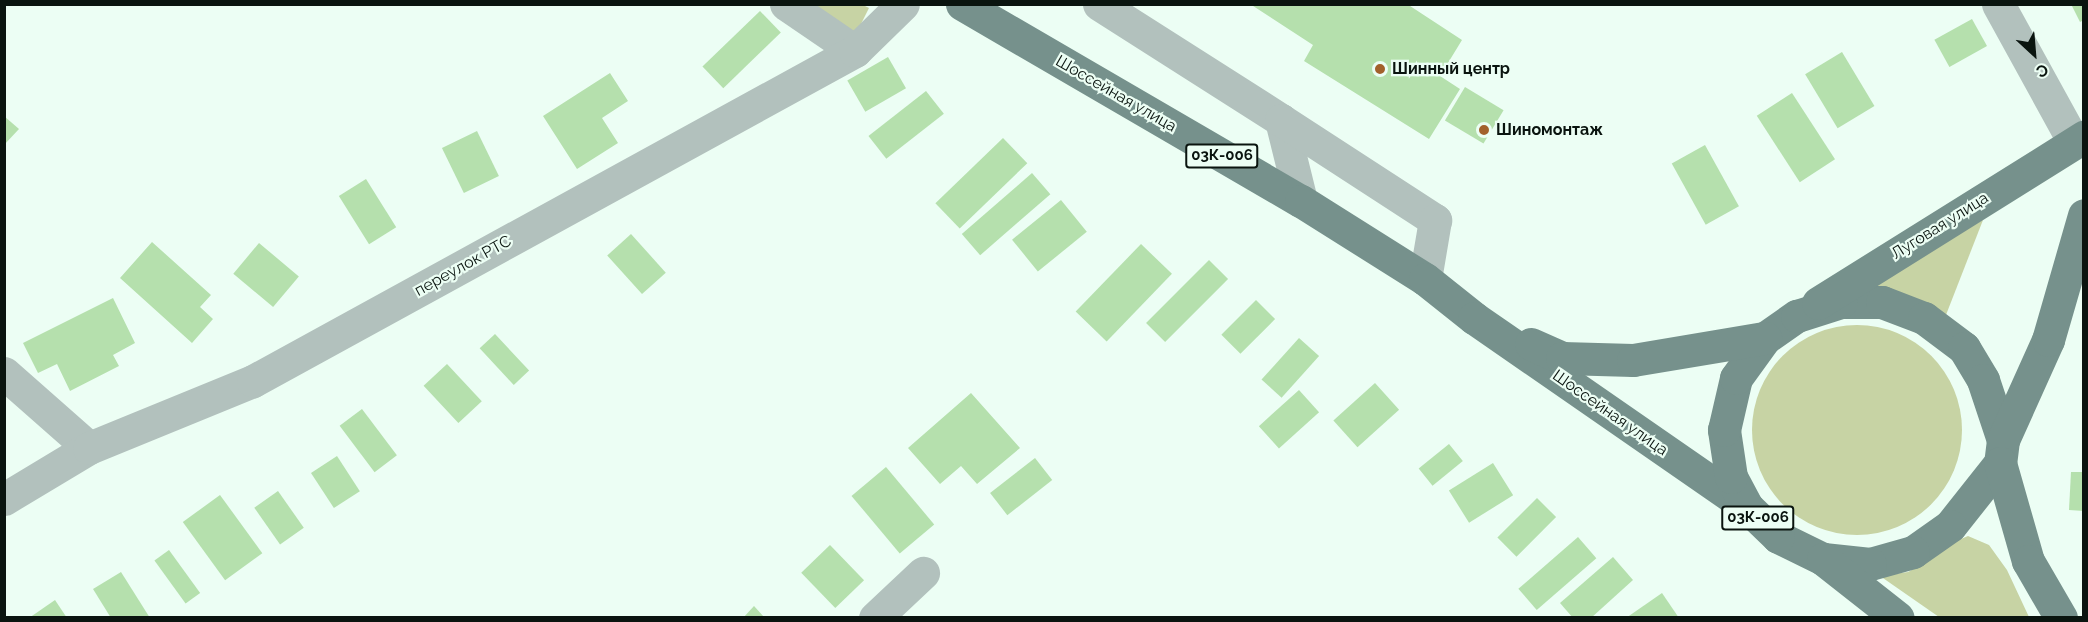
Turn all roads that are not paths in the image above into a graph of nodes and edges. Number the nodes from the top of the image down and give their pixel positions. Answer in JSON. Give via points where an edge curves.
{"nodes":[{"id":1,"x":786,"y":4,"type":"edge"},
{"id":2,"x":903,"y":4,"type":"edge"},
{"id":3,"x":962,"y":4,"type":"edge"},
{"id":4,"x":1099,"y":4,"type":"edge"},
{"id":5,"x":1998,"y":4,"type":"edge"},
{"id":6,"x":855,"y":51,"type":"junction"},
{"id":7,"x":1281,"y":120,"type":"junction"},
{"id":8,"x":2079,"y":140,"type":"edge"},
{"id":9,"x":1301,"y":201,"type":"junction"},
{"id":10,"x":2084,"y":215,"type":"edge"},
{"id":11,"x":1425,"y":279,"type":"junction"},
{"id":12,"x":1797,"y":316,"type":"junction"},
{"id":13,"x":1474,"y":318,"type":"junction"},
{"id":14,"x":1765,"y":338,"type":"junction"},
{"id":15,"x":4,"y":373,"type":"edge"},
{"id":16,"x":89,"y":448,"type":"junction"},
{"id":17,"x":2002,"y":452,"type":"junction"},
{"id":18,"x":4,"y":499,"type":"edge"},
{"id":19,"x":1746,"y":507,"type":"junction"},
{"id":20,"x":1823,"y":559,"type":"junction"},
{"id":21,"x":923,"y":573,"type":"dead end"},
{"id":22,"x":875,"y":618,"type":"edge"},
{"id":23,"x":1898,"y":618,"type":"edge"},
{"id":24,"x":2061,"y":618,"type":"edge"}],
"edges":[{"from":1,"to":6,"type":"street"},
{"from":2,"to":6,"type":"street","name":"переулок РТС"},
{"from":3,"to":9,"type":"main road","name":"Шоссейная улица","number":"03К-006"},
{"from":4,"to":7,"type":"street"},
{"from":5,"to":8,"type":"street"},
{"from":6,"to":16,"type":"street","name":"переулок РТС","via":[[253,381]]},
{"from":7,"to":9,"type":"street"},
{"from":7,"to":11,"type":"street","via":[[1435,220]]},
{"from":8,"to":12,"type":"main road","name":"Луговая улица"},
{"from":9,"to":11,"type":"main road","name":"Шоссейная улица","number":"03К-006"},
{"from":10,"to":17,"type":"main road","via":[[2048,340]]},
{"from":11,"to":13,"type":"main road","name":"Шоссейная улица","number":"03К-006"},
{"from":12,"to":14,"type":"main road","name":"Шоссейная улица","number":"03К-006"},
{"from":12,"to":17,"type":"main road","name":"Шоссейная улица","number":"03К-006","via":[[1841,302],[1872,302],[1924,318],[1964,348],[1983,380]]},
{"from":13,"to":14,"type":"main road","name":"Шоссейная улица","number":"03К-006","via":[[1562,358],[1633,360]]},
{"from":13,"to":19,"type":"main road","name":"Шоссейная улица","number":"03К-006"},
{"from":14,"to":19,"type":"main road","name":"Шоссейная улица","number":"03К-006","via":[[1736,378],[1724,430],[1731,477]]},
{"from":15,"to":16,"type":"street"},
{"from":16,"to":18,"type":"street","name":"переулок РТС"},
{"from":17,"to":20,"type":"main road","name":"Шоссейная улица","number":"03К-006","via":[[1950,526],[1912,552],[1870,564]]},
{"from":17,"to":24,"type":"main road","name":"Шоссейная улица","number":"03К-006","via":[[2028,561]]},
{"from":19,"to":20,"type":"main road","name":"Шоссейная улица","number":"03К-006","via":[[1778,537]]},
{"from":20,"to":23,"type":"main road","name":"Шоссейная улица","number":"03К-006"},
{"from":21,"to":22,"type":"street"}]}
